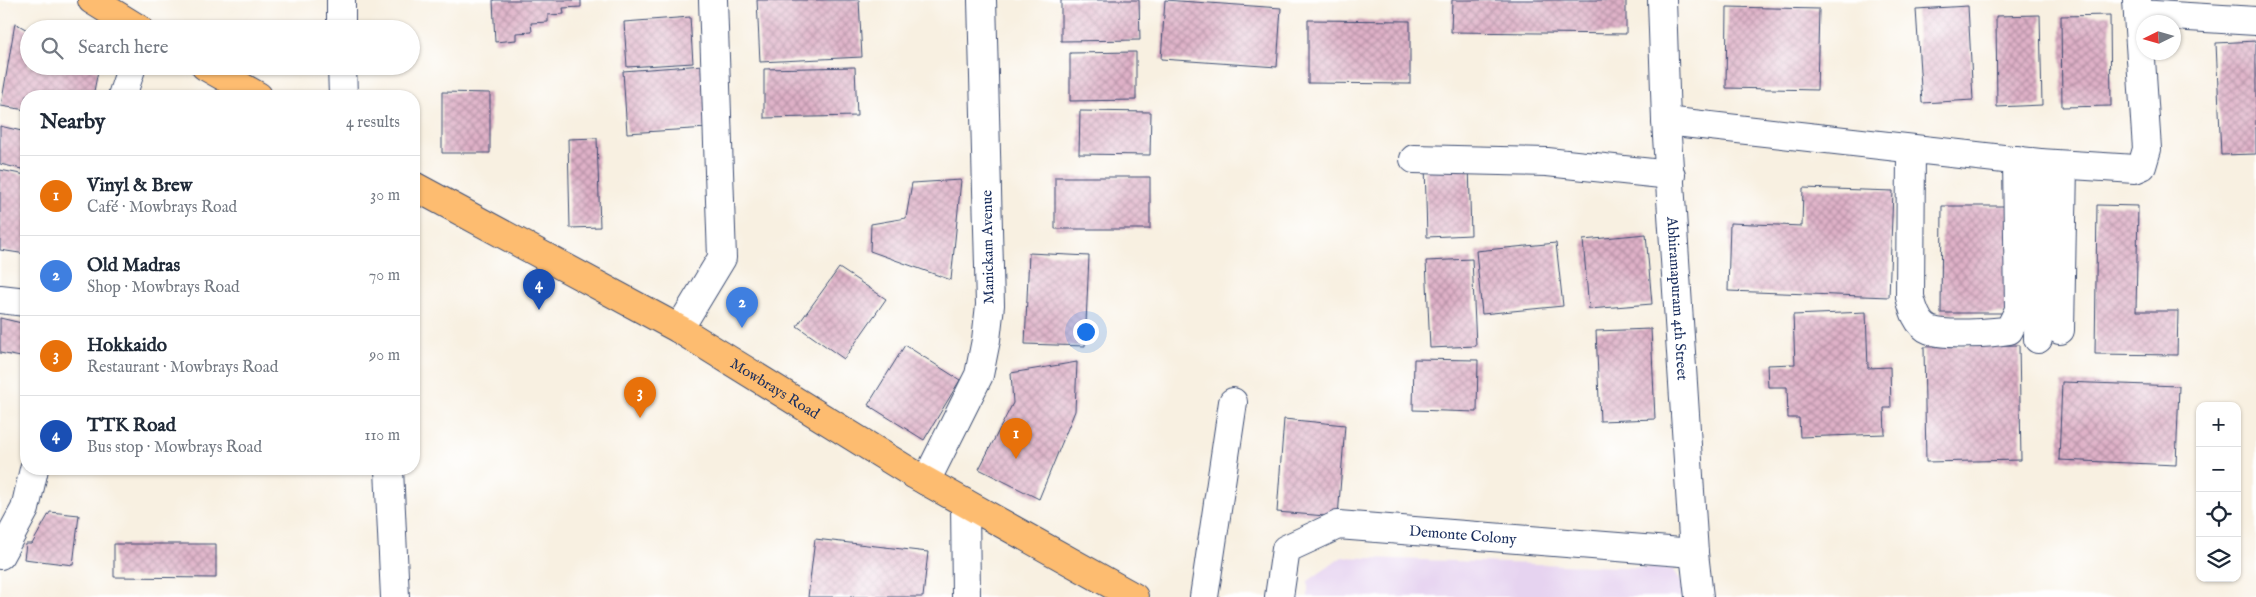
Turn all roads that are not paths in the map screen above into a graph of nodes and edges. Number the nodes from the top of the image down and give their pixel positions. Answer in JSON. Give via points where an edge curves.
{"nodes":[{"id":1,"x":92,"y":0,"type":"edge"},
{"id":2,"x":340,"y":0,"type":"edge"},
{"id":3,"x":713,"y":0,"type":"edge"},
{"id":4,"x":982,"y":0,"type":"edge"},
{"id":5,"x":1662,"y":0,"type":"edge"},
{"id":6,"x":2137,"y":7,"type":"edge"},
{"id":7,"x":124,"y":20,"type":"edge"},
{"id":8,"x":341,"y":20,"type":"edge"},
{"id":9,"x":2256,"y":21,"type":"edge"},
{"id":10,"x":129,"y":75,"type":"edge"},
{"id":11,"x":221,"y":75,"type":"edge"},
{"id":12,"x":342,"y":75,"type":"edge"},
{"id":13,"x":124,"y":90,"type":"edge"},
{"id":14,"x":247,"y":90,"type":"edge"},
{"id":15,"x":343,"y":90,"type":"edge"},
{"id":16,"x":1666,"y":122,"type":"junction"},
{"id":17,"x":1911,"y":150,"type":"junction"},
{"id":18,"x":1414,"y":159,"type":"dead end"},
{"id":19,"x":2040,"y":163,"type":"junction"},
{"id":20,"x":1671,"y":175,"type":"junction"},
{"id":21,"x":420,"y":189,"type":"edge"},
{"id":22,"x":0,"y":299,"type":"edge"},
{"id":23,"x":20,"y":301,"type":"edge"},
{"id":24,"x":679,"y":329,"type":"junction"},
{"id":25,"x":2049,"y":334,"type":"dead end"},
{"id":26,"x":1233,"y":402,"type":"dead end"},
{"id":27,"x":33,"y":475,"type":"edge"},
{"id":28,"x":389,"y":475,"type":"edge"},
{"id":29,"x":926,"y":481,"type":"junction"},
{"id":30,"x":965,"y":503,"type":"junction"},
{"id":31,"x":1694,"y":553,"type":"junction"},
{"id":32,"x":0,"y":555,"type":"edge"},
{"id":33,"x":395,"y":597,"type":"edge"},
{"id":34,"x":966,"y":597,"type":"edge"},
{"id":35,"x":1134,"y":597,"type":"edge"},
{"id":36,"x":1204,"y":597,"type":"edge"},
{"id":37,"x":1278,"y":597,"type":"edge"},
{"id":38,"x":1699,"y":597,"type":"edge"}],
"edges":[{"from":1,"to":7,"type":"main road"},
{"from":2,"to":8,"type":"street"},
{"from":3,"to":24,"type":"street","via":[[722,258]]},
{"from":4,"to":29,"type":"street","name":"Manickam Avenue","via":[[990,305],[986,340],[979,375]]},
{"from":5,"to":16,"type":"street","name":"Abhiramapuram 4th Street"},
{"from":6,"to":9,"type":"street"},
{"from":6,"to":19,"type":"street","via":[[2147,149],[2142,166],[2127,169]]},
{"from":10,"to":13,"type":"street"},
{"from":11,"to":14,"type":"main road"},
{"from":12,"to":15,"type":"street"},
{"from":16,"to":17,"type":"street"},
{"from":16,"to":20,"type":"street","name":"Abhiramapuram 4th Street"},
{"from":17,"to":19,"type":"street"},
{"from":17,"to":19,"type":"street","via":[[1910,297],[1913,312],[1930,330],[1987,334],[2009,330],[2013,324],[2019,310]]},
{"from":18,"to":20,"type":"street","via":[[1547,162]]},
{"from":19,"to":25,"type":"street"},
{"from":20,"to":31,"type":"street","name":"Abhiramapuram 4th Street"},
{"from":21,"to":24,"type":"main road","name":"Mowbrays Road"},
{"from":22,"to":23,"type":"street"},
{"from":24,"to":29,"type":"main road","name":"Mowbrays Road"},
{"from":26,"to":36,"type":"street"},
{"from":27,"to":32,"type":"street","via":[[25,509]]},
{"from":28,"to":33,"type":"street"},
{"from":29,"to":30,"type":"main road","name":"Mowbrays Road"},
{"from":30,"to":34,"type":"street"},
{"from":30,"to":35,"type":"main road","name":"Mowbrays Road"},
{"from":31,"to":37,"type":"street","name":"Demonte Colony","via":[[1338,525],[1286,549]]},
{"from":31,"to":38,"type":"street","name":"Abhiramapuram 4th Street"}]}
